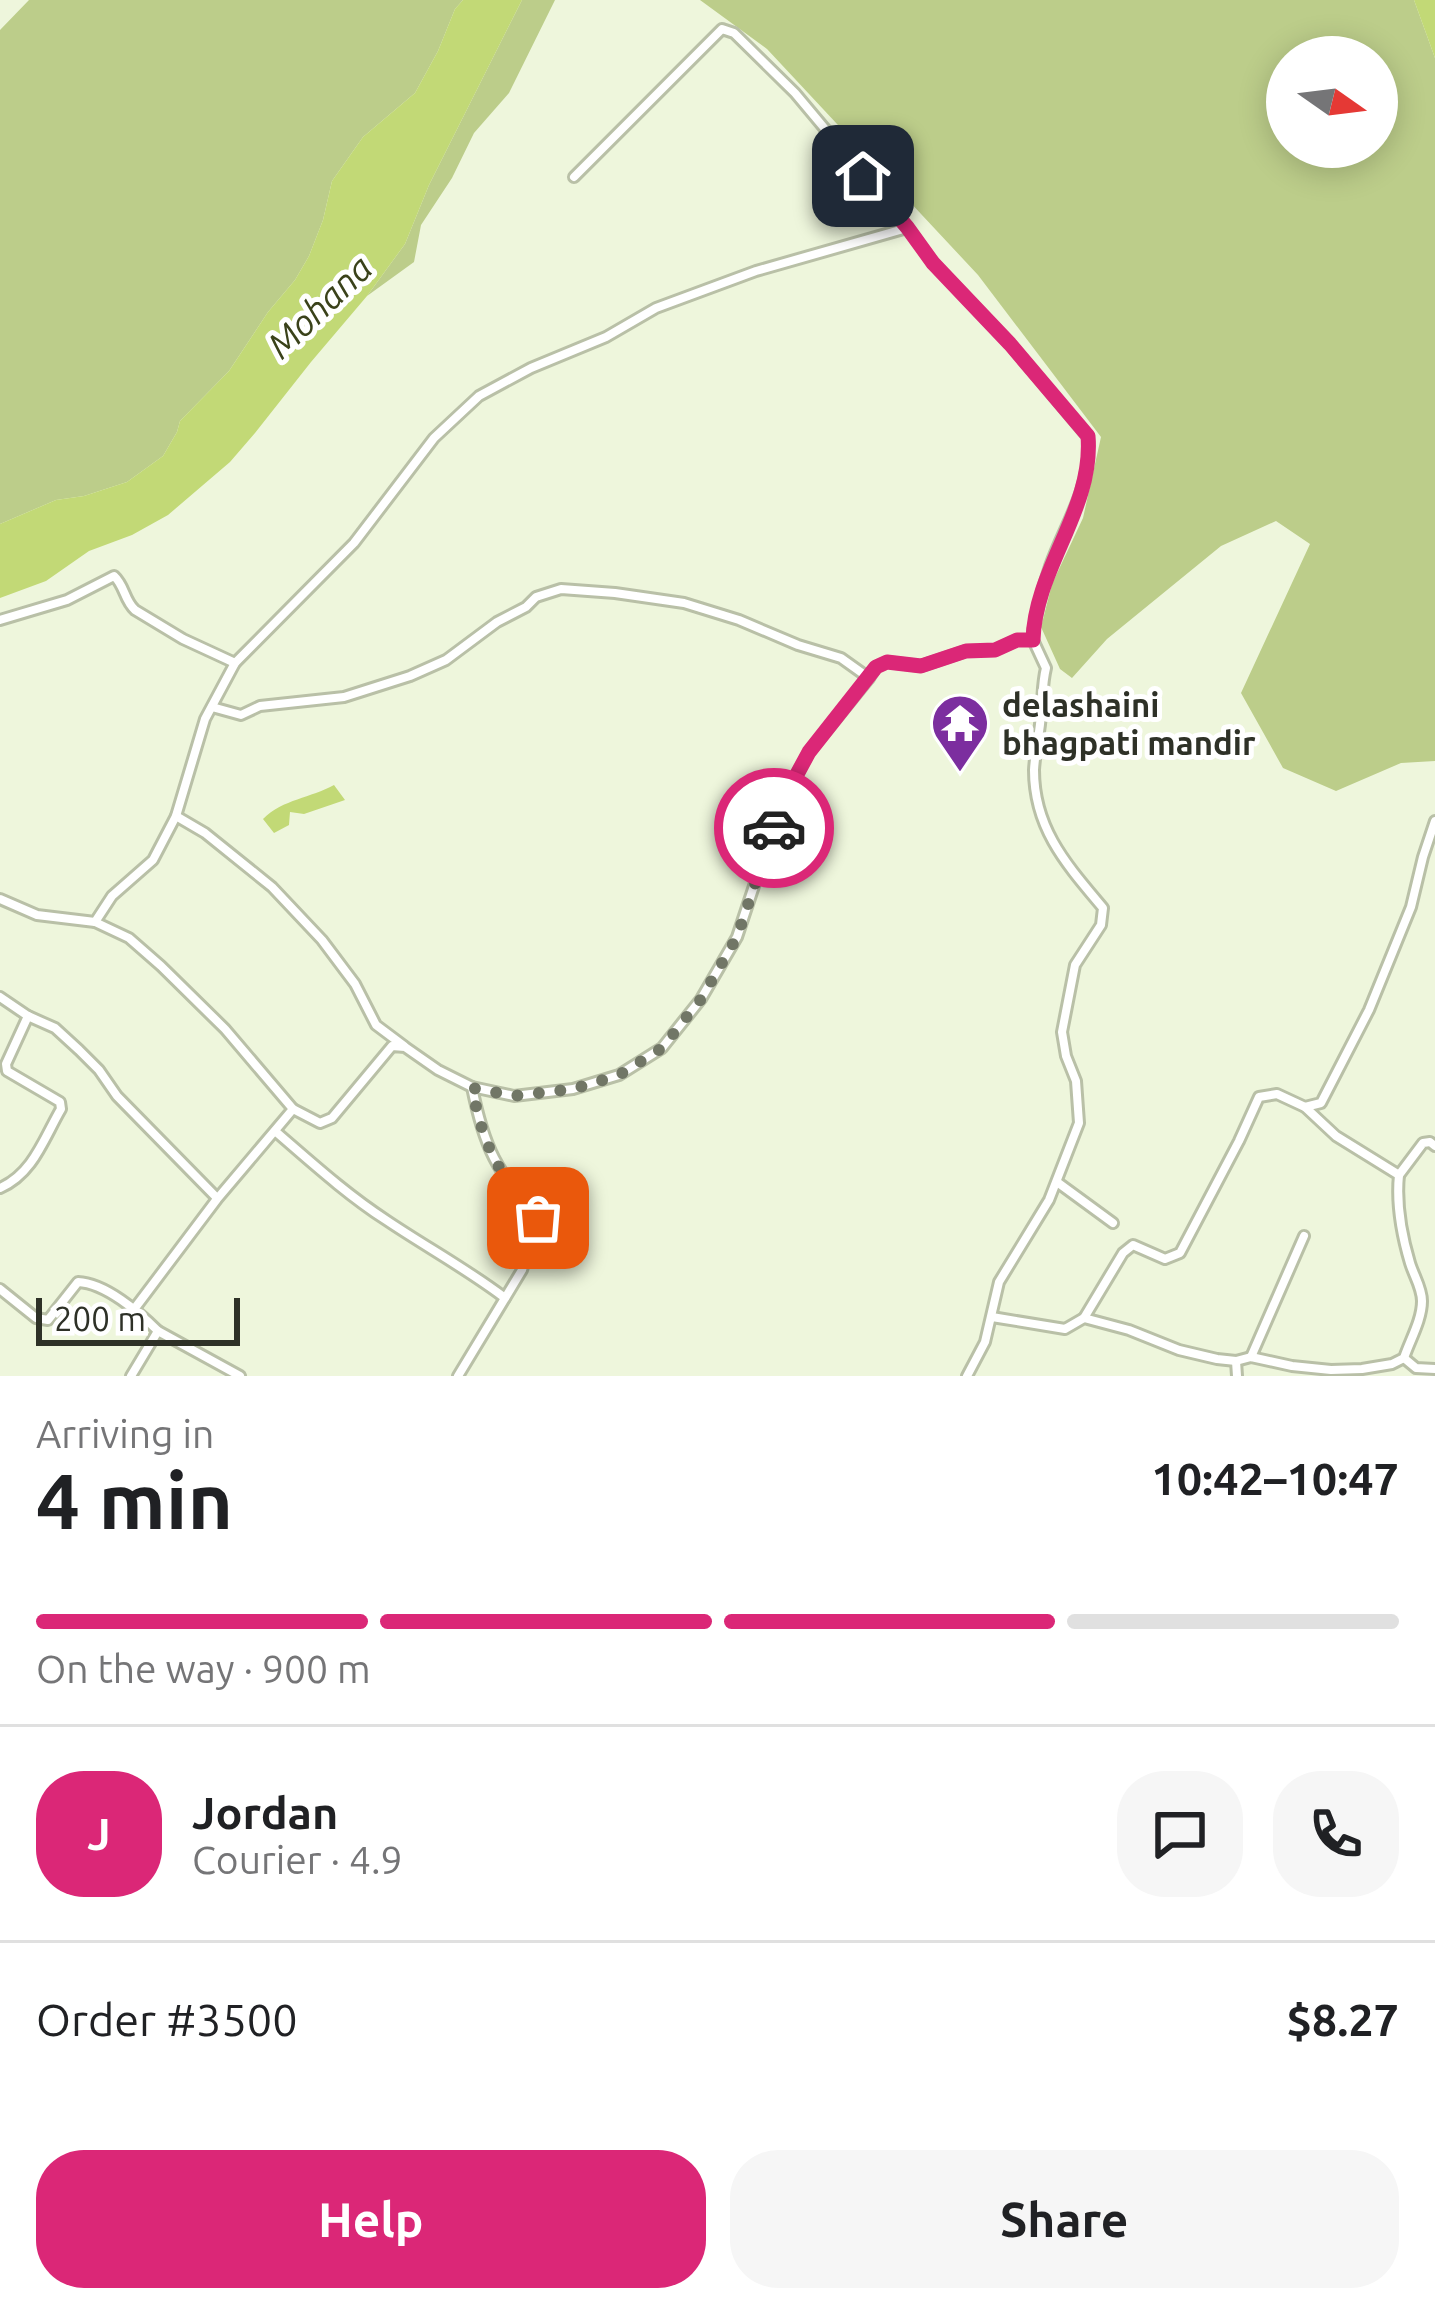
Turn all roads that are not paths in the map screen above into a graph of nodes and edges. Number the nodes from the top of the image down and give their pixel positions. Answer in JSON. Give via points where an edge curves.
{"nodes":[{"id":1,"x":574,"y":177,"type":"dead end"},
{"id":2,"x":907,"y":227,"type":"junction"},
{"id":3,"x":0,"y":620,"type":"edge"},
{"id":4,"x":1033,"y":640,"type":"junction"},
{"id":5,"x":235,"y":663,"type":"junction"},
{"id":6,"x":869,"y":678,"type":"junction"},
{"id":7,"x":212,"y":707,"type":"junction"},
{"id":8,"x":176,"y":816,"type":"junction"},
{"id":9,"x":1435,"y":821,"type":"edge"},
{"id":10,"x":0,"y":899,"type":"edge"},
{"id":11,"x":95,"y":922,"type":"junction"},
{"id":12,"x":0,"y":997,"type":"edge"},
{"id":13,"x":28,"y":1016,"type":"junction"},
{"id":14,"x":405,"y":1047,"type":"junction"},
{"id":15,"x":472,"y":1088,"type":"junction"},
{"id":16,"x":1304,"y":1107,"type":"junction"},
{"id":17,"x":293,"y":1109,"type":"junction"},
{"id":18,"x":275,"y":1131,"type":"junction"},
{"id":19,"x":1435,"y":1146,"type":"edge"},
{"id":20,"x":1399,"y":1175,"type":"junction"},
{"id":21,"x":1057,"y":1182,"type":"junction"},
{"id":22,"x":0,"y":1187,"type":"edge"},
{"id":23,"x":217,"y":1199,"type":"junction"},
{"id":24,"x":1113,"y":1223,"type":"dead end"},
{"id":25,"x":1304,"y":1236,"type":"dead end"},
{"id":26,"x":0,"y":1289,"type":"edge"},
{"id":27,"x":505,"y":1298,"type":"junction"},
{"id":28,"x":135,"y":1308,"type":"junction"},
{"id":29,"x":992,"y":1318,"type":"junction"},
{"id":30,"x":1084,"y":1318,"type":"junction"},
{"id":31,"x":158,"y":1331,"type":"junction"},
{"id":32,"x":1251,"y":1357,"type":"junction"},
{"id":33,"x":1404,"y":1358,"type":"junction"},
{"id":34,"x":1236,"y":1360,"type":"junction"},
{"id":35,"x":1435,"y":1369,"type":"edge"},
{"id":36,"x":1305,"y":1372,"type":"edge"},
{"id":37,"x":131,"y":1376,"type":"edge"},
{"id":38,"x":240,"y":1376,"type":"edge"},
{"id":39,"x":458,"y":1376,"type":"edge"},
{"id":40,"x":967,"y":1376,"type":"edge"},
{"id":41,"x":1237,"y":1376,"type":"edge"}],
"edges":[{"from":1,"to":2,"type":"street","via":[[722,29],[795,93]]},
{"from":2,"to":4,"type":"street","via":[[1088,436],[1085,482],[1051,562]]},
{"from":2,"to":5,"type":"street","via":[[656,308],[479,396],[434,438],[353,543]]},
{"from":3,"to":5,"type":"street","via":[[114,577],[135,610]]},
{"from":4,"to":6,"type":"street","via":[[921,666],[887,662]]},
{"from":4,"to":21,"type":"street","via":[[1046,668],[1034,772],[1042,822],[1103,908],[1076,965],[1062,1032],[1079,1123]]},
{"from":5,"to":7,"type":"street"},
{"from":6,"to":7,"type":"street","via":[[841,658],[683,603],[561,589],[410,676],[344,698],[241,715]]},
{"from":6,"to":15,"type":"street","via":[[809,752],[782,802],[737,937],[662,1048],[619,1075],[573,1089],[514,1096]]},
{"from":7,"to":8,"type":"street"},
{"from":8,"to":11,"type":"street","via":[[153,860]]},
{"from":8,"to":14,"type":"street","via":[[272,887],[322,940],[376,1025]]},
{"from":9,"to":16,"type":"street","via":[[1412,907],[1369,1010],[1321,1103]]},
{"from":10,"to":11,"type":"street","via":[[37,915]]},
{"from":11,"to":17,"type":"street","via":[[161,966]]},
{"from":12,"to":13,"type":"street"},
{"from":13,"to":22,"type":"street","via":[[8,1070],[61,1109],[30,1165]]},
{"from":13,"to":23,"type":"street","via":[[79,1050]]},
{"from":14,"to":15,"type":"street"},
{"from":14,"to":17,"type":"street","via":[[392,1046],[332,1118],[320,1123]]},
{"from":15,"to":27,"type":"street","via":[[492,1159],[538,1218]]},
{"from":16,"to":20,"type":"street"},
{"from":16,"to":30,"type":"street","via":[[1277,1094],[1259,1097],[1180,1253],[1165,1259],[1133,1245]]},
{"from":17,"to":18,"type":"street"},
{"from":18,"to":23,"type":"street"},
{"from":18,"to":27,"type":"street","via":[[383,1219]]},
{"from":19,"to":20,"type":"street","via":[[1423,1143]]},
{"from":20,"to":33,"type":"street","via":[[1403,1229],[1422,1294]]},
{"from":21,"to":24,"type":"street"},
{"from":21,"to":29,"type":"street","via":[[999,1282]]},
{"from":23,"to":28,"type":"street"},
{"from":25,"to":32,"type":"street"},
{"from":26,"to":28,"type":"street","via":[[36,1318],[48,1319],[78,1282]]},
{"from":27,"to":39,"type":"street"},
{"from":28,"to":31,"type":"street"},
{"from":29,"to":30,"type":"street","via":[[1065,1329]]},
{"from":29,"to":40,"type":"street"},
{"from":30,"to":34,"type":"street"},
{"from":31,"to":37,"type":"street"},
{"from":31,"to":38,"type":"street"},
{"from":32,"to":34,"type":"street"},
{"from":32,"to":36,"type":"street"},
{"from":33,"to":35,"type":"street"},
{"from":33,"to":36,"type":"street","via":[[1362,1370]]},
{"from":34,"to":41,"type":"street"}]}
